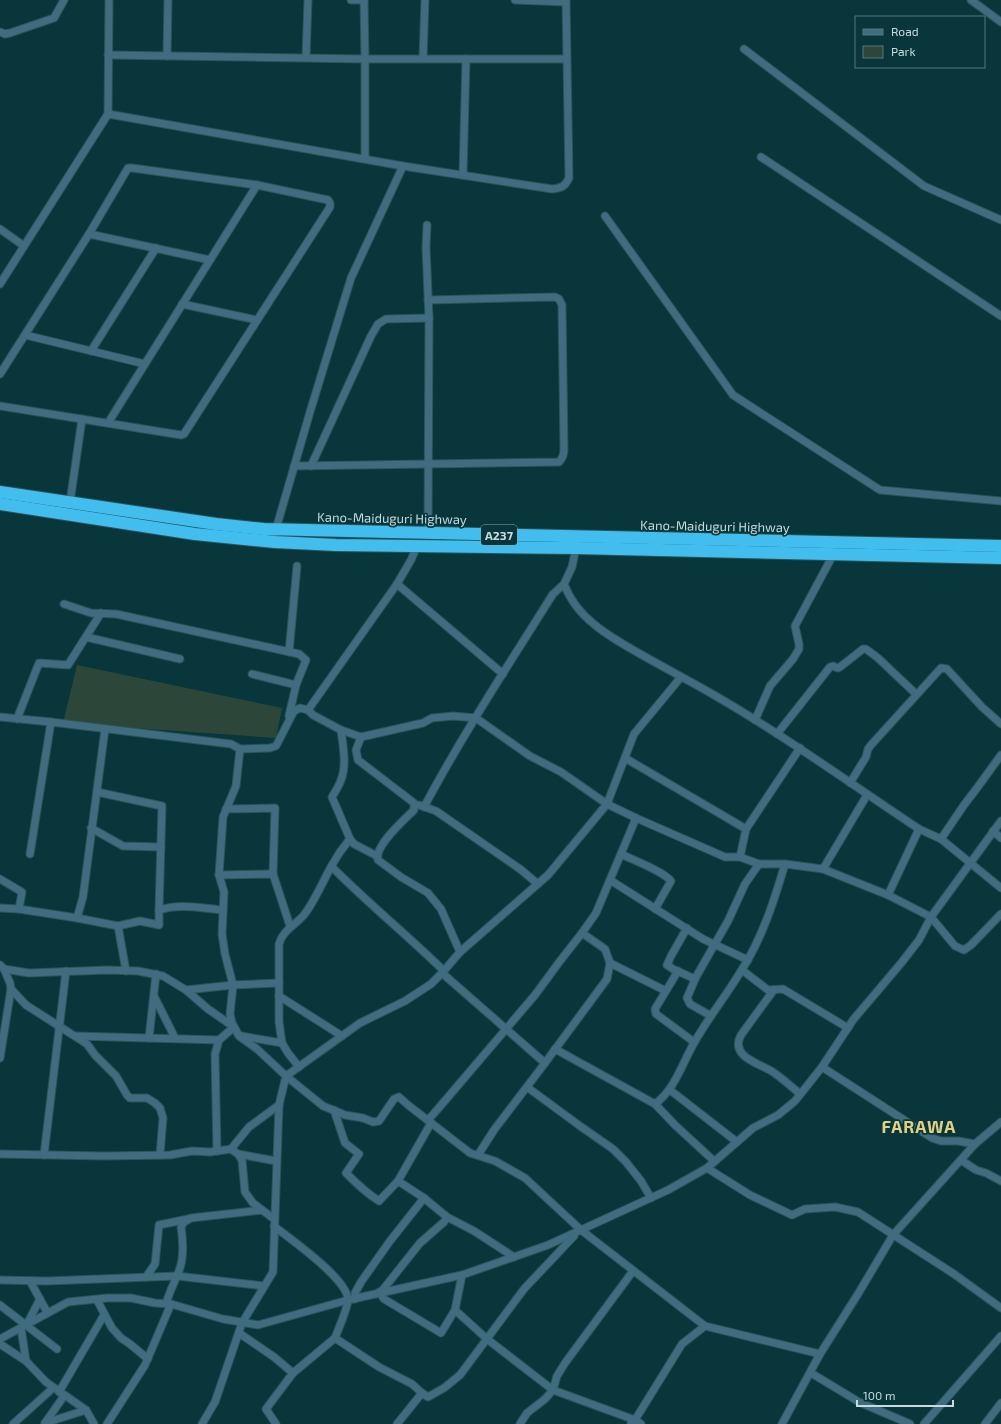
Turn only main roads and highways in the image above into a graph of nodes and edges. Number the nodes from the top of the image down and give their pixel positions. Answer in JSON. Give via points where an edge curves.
{"nodes":[{"id":1,"x":0,"y":492,"type":"edge"},
{"id":2,"x":0,"y":504,"type":"edge"},
{"id":3,"x":1001,"y":546,"type":"edge"},
{"id":4,"x":1001,"y":558,"type":"edge"}],
"edges":[{"from":1,"to":3,"type":"highway","name":"Kano-Maiduguri Highway","number":"A237","via":[[216,524],[276,529]]},
{"from":2,"to":4,"type":"highway","name":"Kano-Maiduguri Highway","number":"A237","via":[[195,534],[275,542]]}]}
